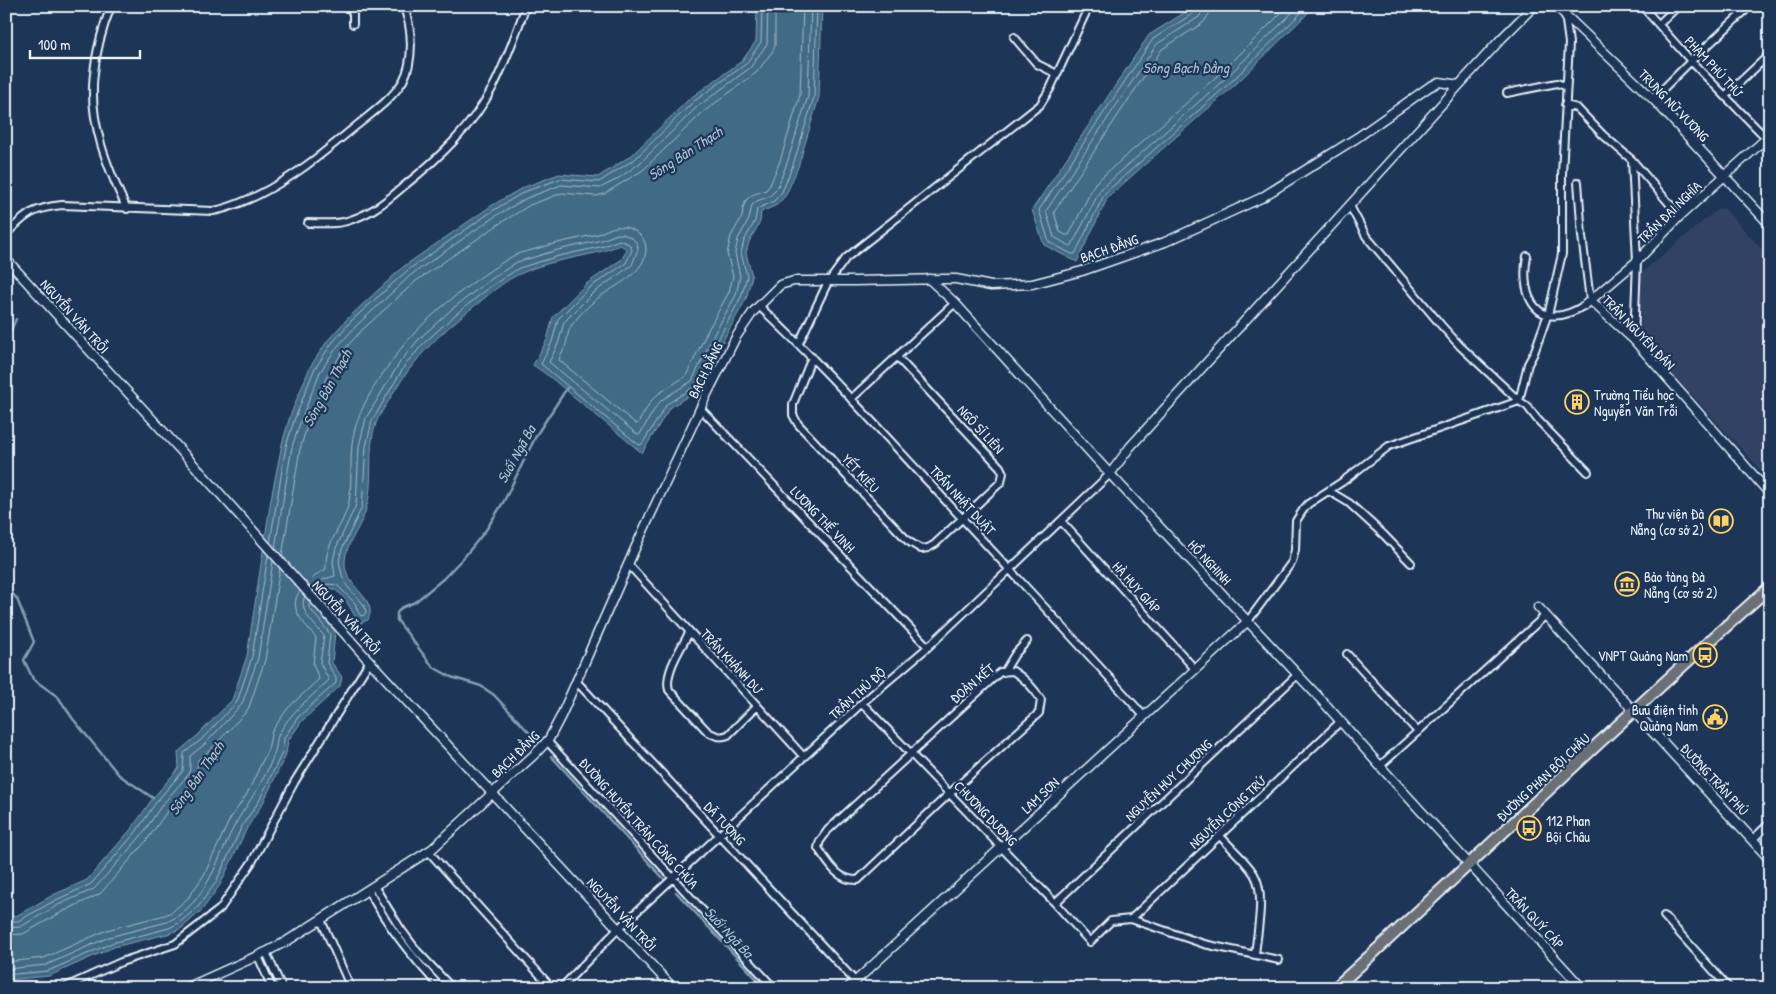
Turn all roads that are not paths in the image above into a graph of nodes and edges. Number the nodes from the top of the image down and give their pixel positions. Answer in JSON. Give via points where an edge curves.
{"nodes":[{"id":1,"x":111,"y":6,"type":"edge"},
{"id":2,"x":350,"y":6,"type":"edge"},
{"id":3,"x":404,"y":6,"type":"edge"},
{"id":4,"x":526,"y":6,"type":"edge"},
{"id":5,"x":1089,"y":6,"type":"edge"},
{"id":6,"x":1534,"y":6,"type":"edge"},
{"id":7,"x":1556,"y":6,"type":"edge"},
{"id":8,"x":1642,"y":6,"type":"edge"},
{"id":9,"x":1678,"y":6,"type":"edge"},
{"id":10,"x":1750,"y":6,"type":"edge"},
{"id":11,"x":1764,"y":6,"type":"edge"},
{"id":12,"x":1770,"y":13,"type":"edge"},
{"id":13,"x":1565,"y":14,"type":"junction"},
{"id":14,"x":353,"y":24,"type":"dead end"},
{"id":15,"x":1659,"y":24,"type":"junction"},
{"id":16,"x":1014,"y":37,"type":"dead end"},
{"id":17,"x":1770,"y":54,"type":"edge"},
{"id":18,"x":1690,"y":61,"type":"junction"},
{"id":19,"x":1057,"y":74,"type":"junction"},
{"id":20,"x":1459,"y":85,"type":"junction"},
{"id":21,"x":1565,"y":86,"type":"junction"},
{"id":22,"x":1506,"y":93,"type":"dead end"},
{"id":23,"x":1725,"y":96,"type":"junction"},
{"id":24,"x":1653,"y":99,"type":"junction"},
{"id":25,"x":1565,"y":105,"type":"junction"},
{"id":26,"x":1769,"y":138,"type":"edge"},
{"id":27,"x":1632,"y":160,"type":"junction"},
{"id":28,"x":1724,"y":177,"type":"junction"},
{"id":29,"x":1578,"y":182,"type":"dead end"},
{"id":30,"x":1350,"y":206,"type":"junction"},
{"id":31,"x":127,"y":209,"type":"junction"},
{"id":32,"x":1680,"y":216,"type":"junction"},
{"id":33,"x":308,"y":223,"type":"dead end"},
{"id":34,"x":1770,"y":224,"type":"edge"},
{"id":35,"x":6,"y":234,"type":"edge"},
{"id":36,"x":1528,"y":256,"type":"dead end"},
{"id":37,"x":6,"y":259,"type":"edge"},
{"id":38,"x":1636,"y":261,"type":"junction"},
{"id":39,"x":929,"y":279,"type":"junction"},
{"id":40,"x":828,"y":281,"type":"junction"},
{"id":41,"x":1588,"y":302,"type":"junction"},
{"id":42,"x":954,"y":303,"type":"junction"},
{"id":43,"x":758,"y":306,"type":"junction"},
{"id":44,"x":1548,"y":315,"type":"junction"},
{"id":45,"x":1634,"y":340,"type":"junction"},
{"id":46,"x":799,"y":343,"type":"junction"},
{"id":47,"x":812,"y":357,"type":"junction"},
{"id":48,"x":897,"y":357,"type":"junction"},
{"id":49,"x":852,"y":399,"type":"junction"},
{"id":50,"x":1519,"y":401,"type":"junction"},
{"id":51,"x":700,"y":408,"type":"junction"},
{"id":52,"x":1588,"y":472,"type":"dead end"},
{"id":53,"x":1110,"y":474,"type":"junction"},
{"id":54,"x":1329,"y":491,"type":"junction"},
{"id":55,"x":1770,"y":494,"type":"edge"},
{"id":56,"x":962,"y":519,"type":"junction"},
{"id":57,"x":1061,"y":521,"type":"junction"},
{"id":58,"x":1411,"y":563,"type":"dead end"},
{"id":59,"x":629,"y":565,"type":"junction"},
{"id":60,"x":1011,"y":570,"type":"junction"},
{"id":61,"x":1770,"y":587,"type":"edge"},
{"id":62,"x":1538,"y":607,"type":"dead end"},
{"id":63,"x":1546,"y":615,"type":"junction"},
{"id":64,"x":1248,"y":621,"type":"junction"},
{"id":65,"x":689,"y":633,"type":"junction"},
{"id":66,"x":1027,"y":642,"type":"dead end"},
{"id":67,"x":928,"y":647,"type":"junction"},
{"id":68,"x":1348,"y":654,"type":"dead end"},
{"id":69,"x":370,"y":661,"type":"junction"},
{"id":70,"x":1195,"y":669,"type":"junction"},
{"id":71,"x":1004,"y":672,"type":"junction"},
{"id":72,"x":1297,"y":675,"type":"junction"},
{"id":73,"x":576,"y":681,"type":"junction"},
{"id":74,"x":862,"y":703,"type":"junction"},
{"id":75,"x":758,"y":706,"type":"junction"},
{"id":76,"x":1633,"y":710,"type":"junction"},
{"id":77,"x":1144,"y":716,"type":"junction"},
{"id":78,"x":1340,"y":722,"type":"junction"},
{"id":79,"x":1418,"y":732,"type":"junction"},
{"id":80,"x":547,"y":741,"type":"junction"},
{"id":81,"x":911,"y":754,"type":"junction"},
{"id":82,"x":804,"y":757,"type":"junction"},
{"id":83,"x":1380,"y":766,"type":"junction"},
{"id":84,"x":492,"y":793,"type":"junction"},
{"id":85,"x":949,"y":794,"type":"junction"},
{"id":86,"x":1770,"y":822,"type":"edge"},
{"id":87,"x":719,"y":836,"type":"junction"},
{"id":88,"x":1220,"y":836,"type":"junction"},
{"id":89,"x":1752,"y":840,"type":"junction"},
{"id":90,"x":1001,"y":847,"type":"junction"},
{"id":91,"x":429,"y":852,"type":"junction"},
{"id":92,"x":1770,"y":859,"type":"edge"},
{"id":93,"x":1469,"y":865,"type":"junction"},
{"id":94,"x":672,"y":879,"type":"junction"},
{"id":95,"x":371,"y":888,"type":"junction"},
{"id":96,"x":1055,"y":903,"type":"junction"},
{"id":97,"x":1664,"y":916,"type":"dead end"},
{"id":98,"x":1131,"y":919,"type":"junction"},
{"id":99,"x":322,"y":920,"type":"junction"},
{"id":100,"x":618,"y":929,"type":"junction"},
{"id":101,"x":266,"y":952,"type":"junction"},
{"id":102,"x":1255,"y":955,"type":"junction"},
{"id":103,"x":258,"y":956,"type":"junction"},
{"id":104,"x":1279,"y":960,"type":"dead end"},
{"id":105,"x":855,"y":981,"type":"junction"},
{"id":106,"x":1726,"y":987,"type":"edge"},
{"id":107,"x":63,"y":988,"type":"edge"},
{"id":108,"x":186,"y":988,"type":"edge"},
{"id":109,"x":272,"y":988,"type":"edge"},
{"id":110,"x":282,"y":988,"type":"edge"},
{"id":111,"x":351,"y":988,"type":"edge"},
{"id":112,"x":441,"y":988,"type":"edge"},
{"id":113,"x":452,"y":988,"type":"edge"},
{"id":114,"x":552,"y":988,"type":"edge"},
{"id":115,"x":561,"y":988,"type":"edge"},
{"id":116,"x":673,"y":988,"type":"edge"},
{"id":117,"x":774,"y":988,"type":"edge"},
{"id":118,"x":848,"y":988,"type":"edge"},
{"id":119,"x":1335,"y":988,"type":"edge"},
{"id":120,"x":1582,"y":988,"type":"edge"}],
"edges":[{"from":1,"to":31,"type":"street","via":[[94,72],[94,108],[105,160]]},
{"from":2,"to":14,"type":"street"},
{"from":3,"to":31,"type":"street","via":[[410,42],[409,62],[402,82],[380,106],[307,167],[275,186],[222,209]]},
{"from":4,"to":33,"type":"street","via":[[493,88],[456,140],[440,156],[364,215],[340,223]]},
{"from":5,"to":19,"type":"street"},
{"from":6,"to":20,"type":"street"},
{"from":7,"to":13,"type":"street","name":"TRƯNG NỮ VƯƠNG"},
{"from":8,"to":15,"type":"street","name":"PHẠM PHÚ THỨ"},
{"from":9,"to":15,"type":"street"},
{"from":10,"to":18,"type":"street"},
{"from":11,"to":12,"type":"street"},
{"from":13,"to":21,"type":"street","via":[[1569,43]]},
{"from":13,"to":24,"type":"street","name":"TRƯNG NỮ VƯƠNG"},
{"from":15,"to":18,"type":"street","name":"PHẠM PHÚ THỨ"},
{"from":16,"to":19,"type":"street","via":[[1037,64]]},
{"from":17,"to":23,"type":"street"},
{"from":18,"to":23,"type":"street","name":"PHẠM PHÚ THỨ"},
{"from":18,"to":24,"type":"street"},
{"from":19,"to":40,"type":"street","via":[[1035,110],[846,258]]},
{"from":20,"to":30,"type":"street"},
{"from":20,"to":39,"type":"street","name":"BẠCH ĐẰNG","via":[[1440,82],[1430,87],[1261,198],[1165,242],[1082,271],[1032,284],[991,286],[956,279]]},
{"from":21,"to":22,"type":"street","via":[[1557,83]]},
{"from":21,"to":25,"type":"street"},
{"from":23,"to":26,"type":"street","name":"PHẠM PHÚ THỨ"},
{"from":24,"to":28,"type":"street","name":"TRƯNG NỮ VƯƠNG"},
{"from":25,"to":27,"type":"street","via":[[1577,108]]},
{"from":25,"to":44,"type":"street","via":[[1562,254]]},
{"from":26,"to":28,"type":"street","name":"TRẦN ĐẠI NGHĨA"},
{"from":27,"to":32,"type":"street"},
{"from":27,"to":38,"type":"street"},
{"from":28,"to":32,"type":"street","name":"TRẦN ĐẠI NGHĨA"},
{"from":28,"to":34,"type":"street","name":"TRƯNG NỮ VƯƠNG"},
{"from":29,"to":41,"type":"street"},
{"from":30,"to":50,"type":"street","via":[[1366,236],[1441,325]]},
{"from":30,"to":53,"type":"street","via":[[1130,447]]},
{"from":31,"to":35,"type":"street","via":[[62,205],[43,208],[28,214]]},
{"from":32,"to":38,"type":"street","name":"TRẦN ĐẠI NGHĨA"},
{"from":36,"to":44,"type":"street","via":[[1524,272],[1526,290],[1535,308]]},
{"from":37,"to":69,"type":"street","name":"NGUYỄN VĂN TRỖI"},
{"from":38,"to":41,"type":"street","name":"TRẦN ĐẠI NGHĨA"},
{"from":38,"to":45,"type":"street"},
{"from":39,"to":40,"type":"street","name":"BẠCH ĐẰNG"},
{"from":39,"to":42,"type":"street","name":"HỒ NGHINH"},
{"from":40,"to":43,"type":"street","name":"BẠCH ĐẰNG","via":[[783,283]]},
{"from":40,"to":46,"type":"street"},
{"from":41,"to":44,"type":"street","via":[[1568,313]]},
{"from":41,"to":45,"type":"street","name":"TRẦN NGUYÊN ĐÁN"},
{"from":42,"to":48,"type":"street"},
{"from":42,"to":53,"type":"street","name":"HỒ NGHINH"},
{"from":43,"to":46,"type":"street","name":"TRẦN NHẬT DUẬT"},
{"from":43,"to":51,"type":"street","name":"BẠCH ĐẰNG","via":[[736,337]]},
{"from":44,"to":50,"type":"street","via":[[1528,364]]},
{"from":45,"to":55,"type":"street","name":"TRẦN NGUYÊN ĐÁN"},
{"from":46,"to":47,"type":"street","name":"TRẦN NHẬT DUẬT"},
{"from":47,"to":49,"type":"street","name":"TRẦN NHẬT DUẬT"},
{"from":47,"to":56,"type":"street","name":"YẾT KIÊU","via":[[793,404],[793,415],[798,424],[914,546],[928,548]]},
{"from":48,"to":49,"type":"street"},
{"from":48,"to":56,"type":"street","name":"NGÔ SĨ LIÊN","via":[[1003,474],[1001,482]]},
{"from":49,"to":56,"type":"street","name":"TRẦN NHẬT DUẬT"},
{"from":50,"to":52,"type":"street"},
{"from":50,"to":54,"type":"street","via":[[1389,446]]},
{"from":51,"to":59,"type":"street","name":"BẠCH ĐẰNG"},
{"from":51,"to":67,"type":"street","name":"LƯƠNG THẾ VINH"},
{"from":53,"to":57,"type":"street","name":"TRẦN THỦ ĐỘ"},
{"from":53,"to":64,"type":"street","name":"HỒ NGHINH"},
{"from":54,"to":58,"type":"street","via":[[1350,503]]},
{"from":54,"to":64,"type":"street","via":[[1308,504],[1298,516],[1292,562]]},
{"from":56,"to":60,"type":"street","name":"TRẦN NHẬT DUẬT"},
{"from":57,"to":60,"type":"street","name":"TRẦN THỦ ĐỘ"},
{"from":57,"to":70,"type":"street","name":"HÀ HUY GIÁP"},
{"from":59,"to":65,"type":"street","name":"TRẦN KHÁNH DƯ"},
{"from":59,"to":73,"type":"street","name":"BẠCH ĐẰNG"},
{"from":60,"to":67,"type":"street","name":"TRẦN THỦ ĐỘ"},
{"from":60,"to":77,"type":"street","name":"TRẦN NHẬT DUẬT"},
{"from":61,"to":76,"type":"main road","name":"ĐƯỜNG PHAN BỘI CHÂU"},
{"from":62,"to":63,"type":"street","name":"ĐƯỜNG TRẦN PHÚ"},
{"from":63,"to":76,"type":"street","name":"ĐƯỜNG TRẦN PHÚ"},
{"from":63,"to":79,"type":"street"},
{"from":64,"to":70,"type":"street","name":"LAM SƠN"},
{"from":64,"to":72,"type":"street","name":"HỒ NGHINH"},
{"from":65,"to":75,"type":"street","name":"TRẦN KHÁNH DƯ"},
{"from":65,"to":75,"type":"street","name":"TRẦN KHÁNH DƯ","via":[[668,674],[667,683],[669,690],[708,732],[722,737],[728,734]]},
{"from":66,"to":71,"type":"street"},
{"from":67,"to":74,"type":"street","name":"TRẦN THỦ ĐỘ"},
{"from":68,"to":79,"type":"street"},
{"from":69,"to":84,"type":"street","name":"NGUYỄN VĂN TRỖI"},
{"from":69,"to":107,"type":"street","via":[[295,781],[252,862],[220,909],[175,944],[121,962]]},
{"from":70,"to":77,"type":"street","name":"LAM SƠN"},
{"from":71,"to":81,"type":"street","name":"ĐOÀN KẾT","via":[[1000,672]]},
{"from":71,"to":85,"type":"street","name":"ĐOÀN KẾT","via":[[1013,671],[1037,692],[1041,700],[1040,713]]},
{"from":72,"to":78,"type":"street","name":"HỒ NGHINH"},
{"from":72,"to":96,"type":"street","name":"NGUYỄN HUY CHƯƠNG"},
{"from":73,"to":80,"type":"street","name":"BẠCH ĐẰNG"},
{"from":73,"to":87,"type":"street","name":"DÃ TƯỢNG"},
{"from":74,"to":81,"type":"street","name":"CHƯƠNG DƯƠNG"},
{"from":74,"to":82,"type":"street","name":"TRẦN THỦ ĐỘ"},
{"from":75,"to":82,"type":"street","name":"TRẦN KHÁNH DƯ"},
{"from":76,"to":89,"type":"main road","name":"ĐƯỜNG TRẦN PHÚ"},
{"from":76,"to":93,"type":"main road","name":"ĐƯỜNG PHAN BỘI CHÂU"},
{"from":77,"to":90,"type":"street","name":"LAM SƠN"},
{"from":78,"to":83,"type":"street","name":"HỒ NGHINH"},
{"from":78,"to":88,"type":"street","name":"NGUYỄN CÔNG TRỨ"},
{"from":79,"to":83,"type":"street"},
{"from":80,"to":84,"type":"street","name":"BẠCH ĐẰNG"},
{"from":80,"to":94,"type":"street","name":"ĐƯỜNG HUYỀN TRÂN CÔNG CHÚA"},
{"from":81,"to":85,"type":"street","name":"CHƯƠNG DƯƠNG"},
{"from":81,"to":85,"type":"street","name":"ĐOÀN KẾT","via":[[820,841],[818,848],[840,876],[858,880]]},
{"from":82,"to":87,"type":"street","name":"TRẦN THỦ ĐỘ"},
{"from":83,"to":93,"type":"street","name":"HỒ NGHINH"},
{"from":84,"to":91,"type":"street","name":"BẠCH ĐẰNG"},
{"from":84,"to":100,"type":"street","name":"NGUYỄN VĂN TRỖI"},
{"from":85,"to":90,"type":"street","name":"CHƯƠNG DƯƠNG"},
{"from":86,"to":89,"type":"street"},
{"from":87,"to":94,"type":"street","name":"TRẦN THỦ ĐỘ"},
{"from":87,"to":105,"type":"street","name":"DÃ TƯỢNG"},
{"from":88,"to":98,"type":"street","name":"NGUYỄN CÔNG TRỨ"},
{"from":88,"to":102,"type":"street","via":[[1252,872],[1259,888]]},
{"from":89,"to":92,"type":"main road","name":"ĐƯỜNG TRẦN PHÚ"},
{"from":90,"to":96,"type":"street","name":"CHƯƠNG DƯƠNG"},
{"from":90,"to":105,"type":"street","name":"LAM SƠN"},
{"from":91,"to":95,"type":"street","name":"BẠCH ĐẰNG"},
{"from":91,"to":114,"type":"street"},
{"from":93,"to":119,"type":"main road","name":"ĐƯỜNG PHAN BỘI CHÂU"},
{"from":93,"to":120,"type":"street","name":"TRẦN QUÝ CÁP"},
{"from":94,"to":100,"type":"street","name":"TRẦN THỦ ĐỘ"},
{"from":94,"to":117,"type":"street","name":"ĐƯỜNG HUYỀN TRÂN CÔNG CHÚA"},
{"from":95,"to":99,"type":"street","name":"BẠCH ĐẰNG"},
{"from":95,"to":112,"type":"street","via":[[393,932]]},
{"from":95,"to":113,"type":"street","via":[[417,951]]},
{"from":96,"to":98,"type":"street","name":"CHƯƠNG DƯƠNG","via":[[1090,942],[1111,921]]},
{"from":97,"to":106,"type":"street"},
{"from":98,"to":102,"type":"street","via":[[1204,944]]},
{"from":99,"to":101,"type":"street","name":"BẠCH ĐẰNG"},
{"from":99,"to":111,"type":"street"},
{"from":100,"to":115,"type":"street","name":"TRẦN THỦ ĐỘ"},
{"from":100,"to":116,"type":"street","name":"NGUYỄN VĂN TRỖI"},
{"from":101,"to":103,"type":"street","name":"BẠCH ĐẰNG"},
{"from":101,"to":110,"type":"street"},
{"from":102,"to":104,"type":"street"},
{"from":103,"to":108,"type":"street","name":"BẠCH ĐẰNG"},
{"from":103,"to":109,"type":"street"},
{"from":105,"to":118,"type":"street","name":"LAM SƠN"}]}
